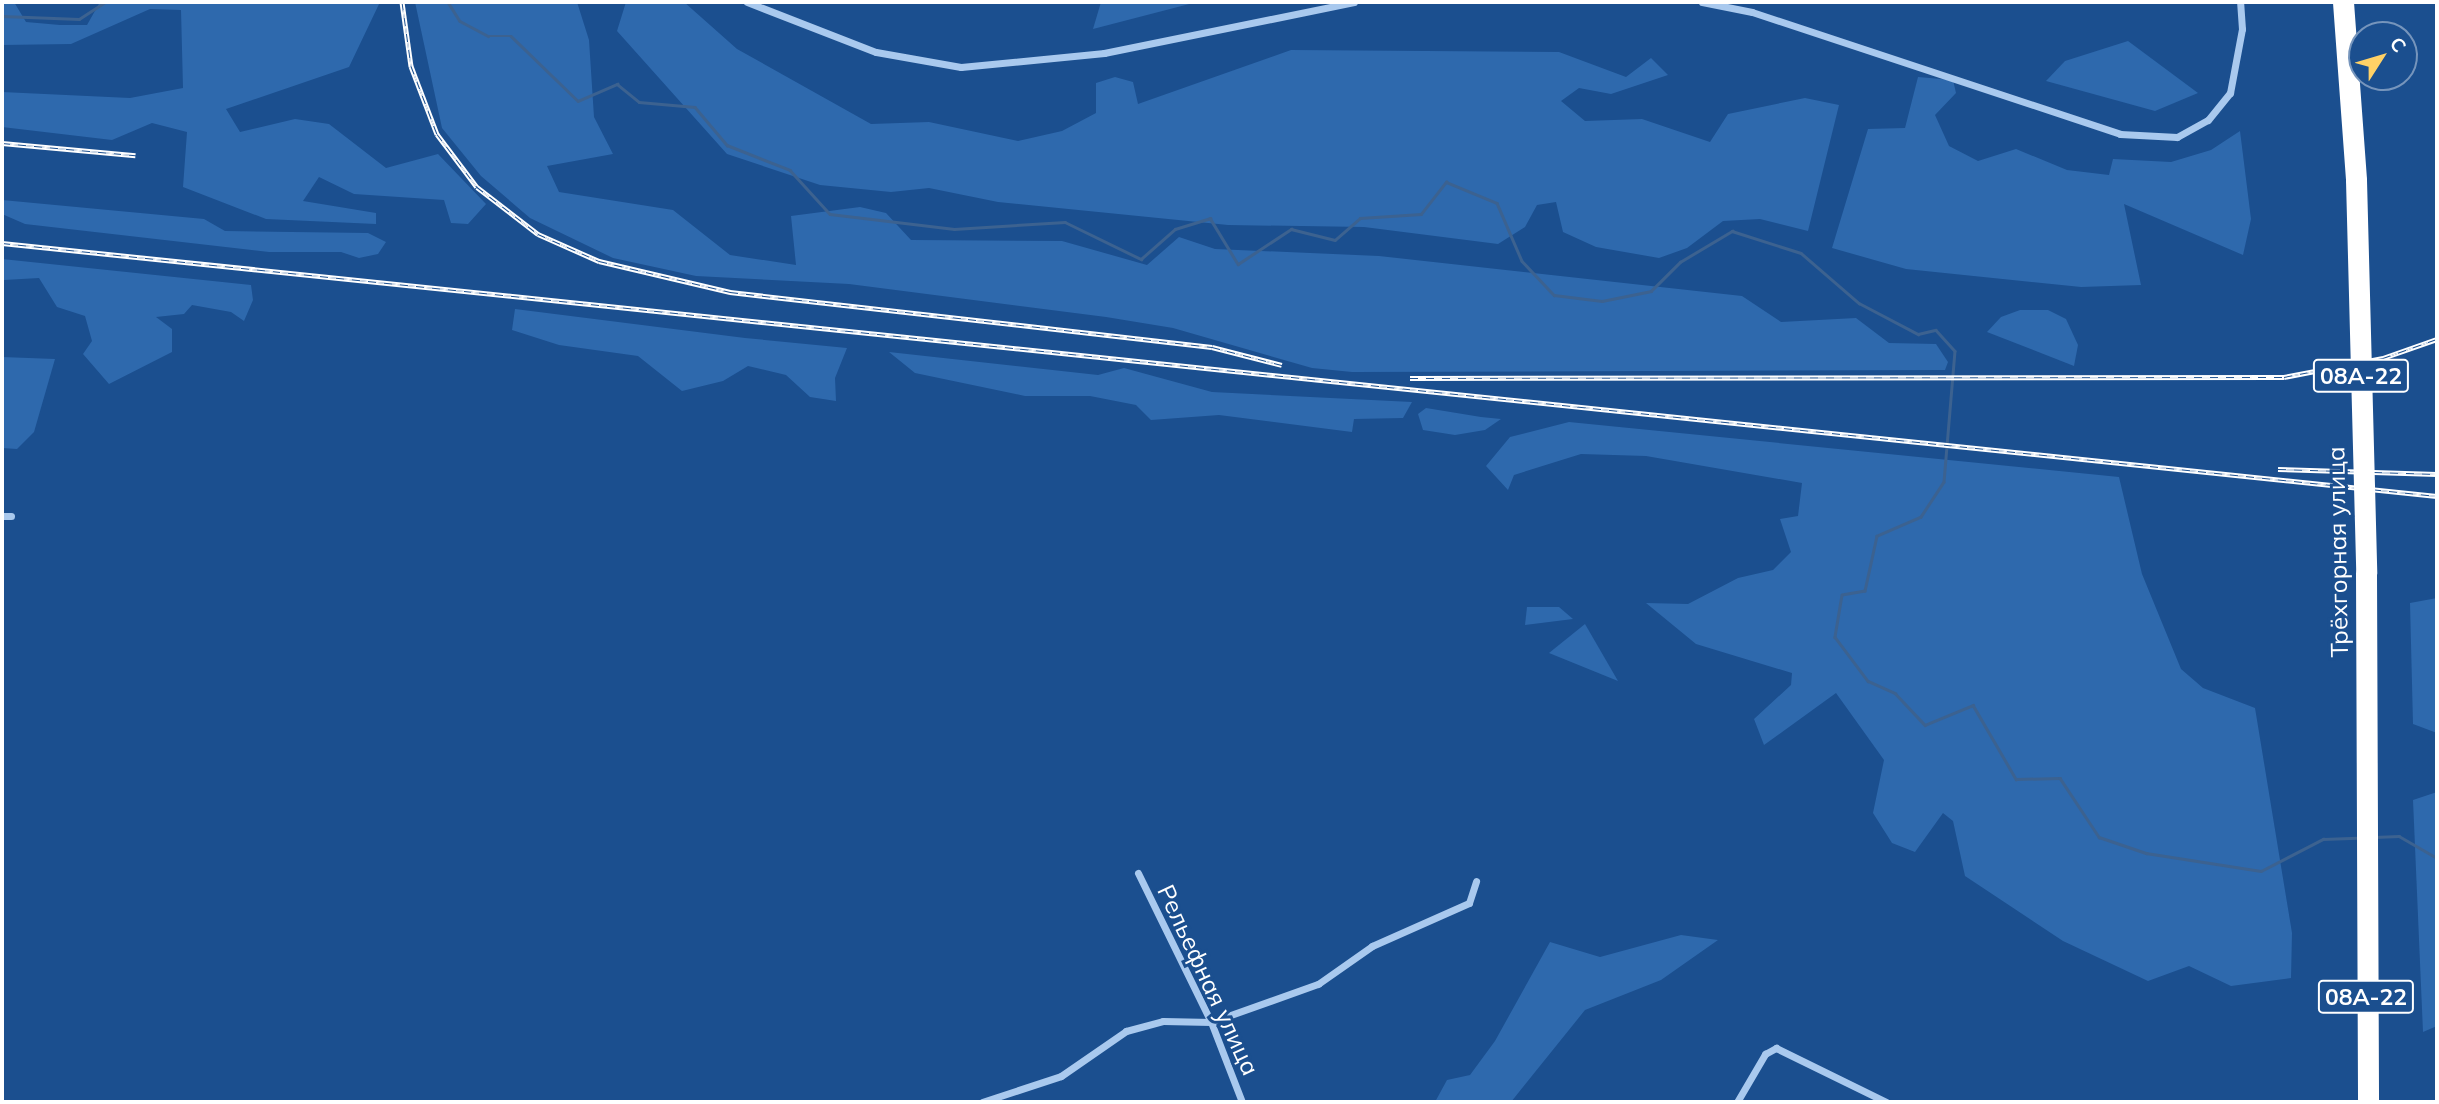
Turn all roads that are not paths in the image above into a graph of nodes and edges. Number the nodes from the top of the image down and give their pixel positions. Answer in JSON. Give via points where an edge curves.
{"nodes":[{"id":1,"x":747,"y":2,"type":"edge"},
{"id":2,"x":1354,"y":2,"type":"edge"},
{"id":3,"x":1702,"y":2,"type":"edge"},
{"id":4,"x":2240,"y":2,"type":"edge"},
{"id":5,"x":2343,"y":2,"type":"edge"},
{"id":6,"x":2,"y":516,"type":"edge"},
{"id":7,"x":11,"y":516,"type":"dead end"},
{"id":8,"x":1138,"y":873,"type":"dead end"},
{"id":9,"x":1476,"y":881,"type":"dead end"},
{"id":10,"x":1211,"y":1023,"type":"junction"},
{"id":11,"x":982,"y":1102,"type":"edge"},
{"id":12,"x":1242,"y":1102,"type":"edge"},
{"id":13,"x":1737,"y":1102,"type":"edge"},
{"id":14,"x":1886,"y":1102,"type":"edge"},
{"id":15,"x":2368,"y":1102,"type":"edge"}],
"edges":[{"from":1,"to":2,"type":"street","via":[[876,52],[961,66],[1104,53]]},
{"from":3,"to":4,"type":"street","via":[[1765,16],[2120,134],[2177,137],[2208,120],[2230,93],[2242,29]]},
{"from":5,"to":15,"type":"highway","name":"Трёхгорная улица","number":"08А-22","bridge":true,"via":[[2356,180],[2366,573]]},
{"from":6,"to":7,"type":"street"},
{"from":8,"to":10,"type":"street","name":"Рельефная улица"},
{"from":9,"to":10,"type":"street","via":[[1469,903],[1372,946],[1318,984]]},
{"from":10,"to":11,"type":"street","via":[[1163,1021],[1126,1031],[1061,1076]]},
{"from":10,"to":12,"type":"street","name":"Рельефная улица"},
{"from":13,"to":14,"type":"street","via":[[1765,1054],[1783,1049]]}]}
